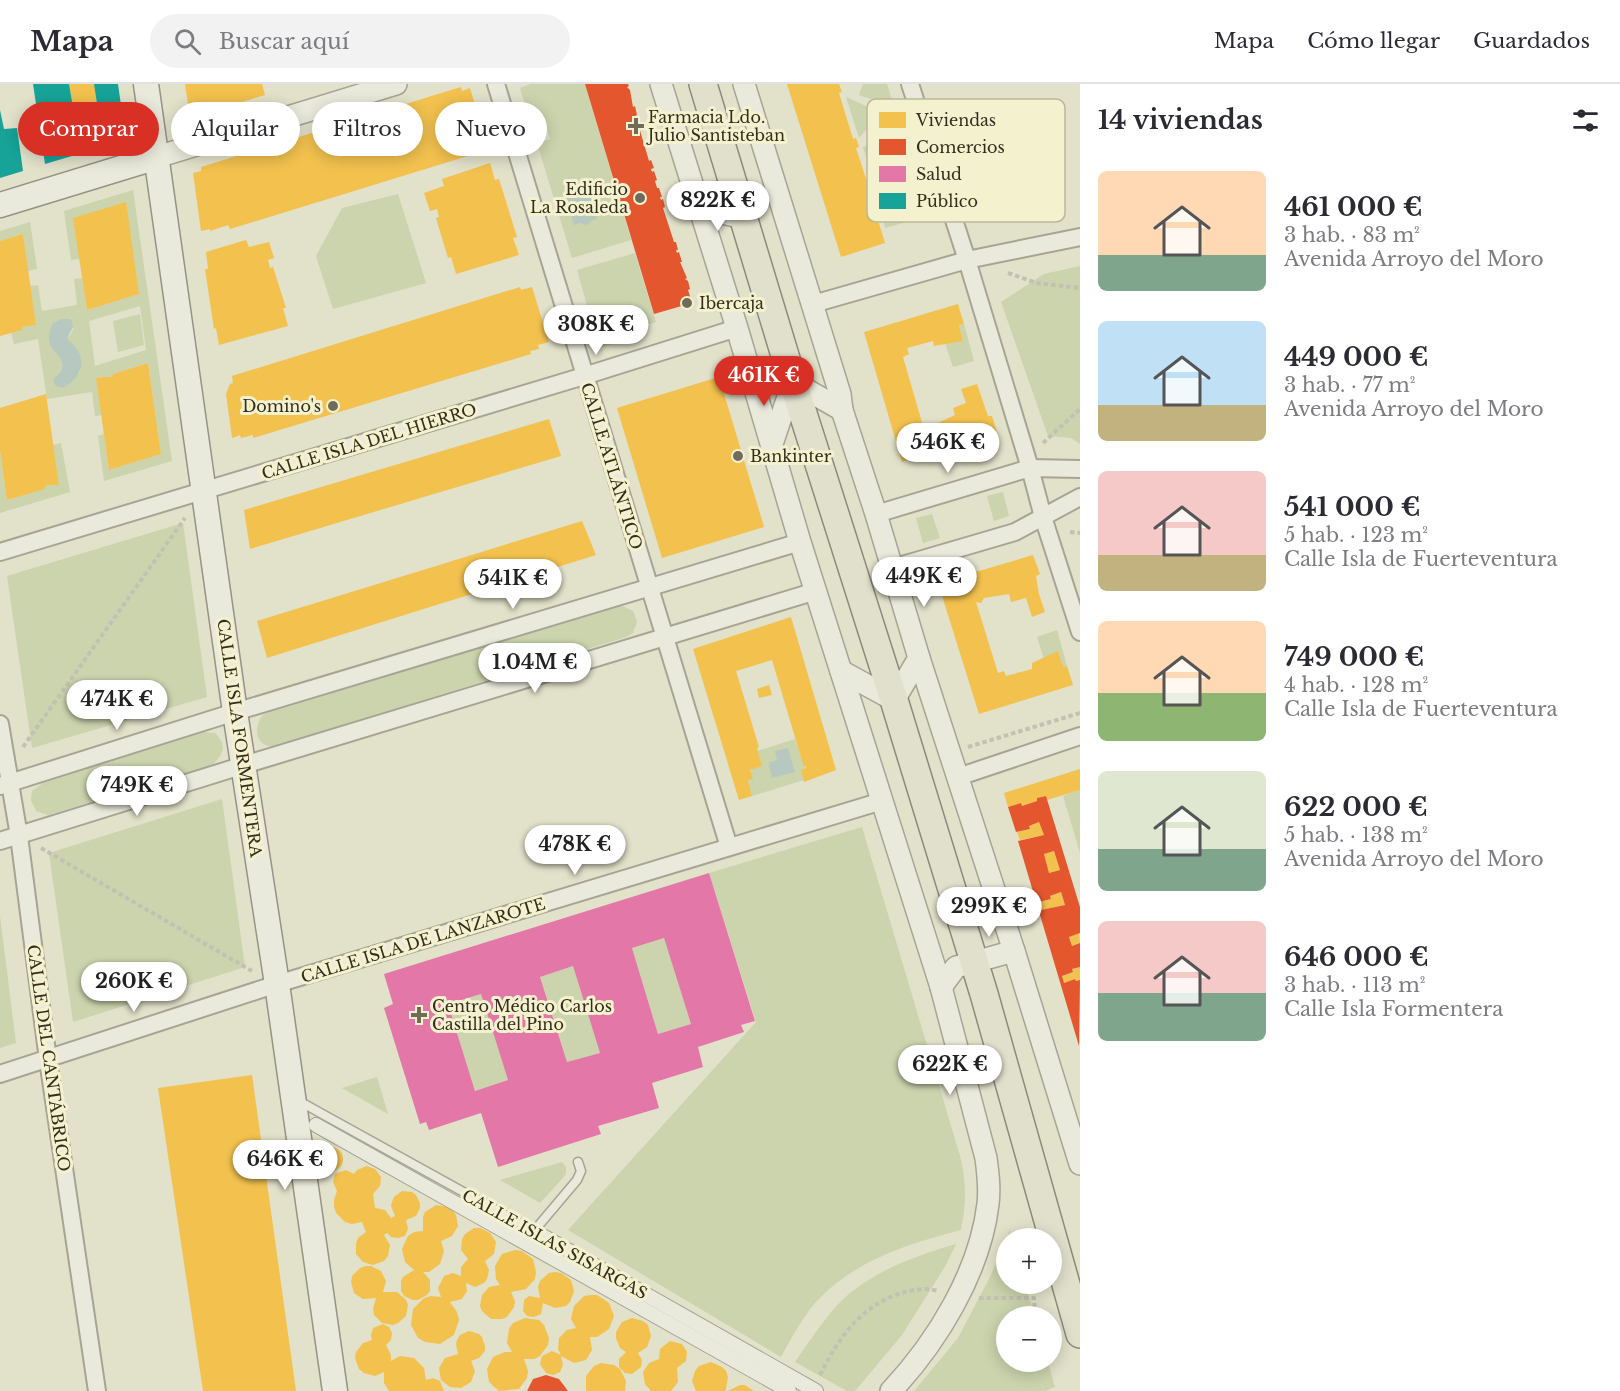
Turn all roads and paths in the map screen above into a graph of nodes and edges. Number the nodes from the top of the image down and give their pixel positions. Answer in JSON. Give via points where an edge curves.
{"nodes":[{"id":1,"x":146,"y":84,"type":"edge"},
{"id":2,"x":396,"y":84,"type":"edge"},
{"id":3,"x":496,"y":84,"type":"edge"},
{"id":4,"x":661,"y":84,"type":"edge"},
{"id":5,"x":703,"y":84,"type":"edge"},
{"id":6,"x":744,"y":84,"type":"edge"},
{"id":7,"x":910,"y":84,"type":"edge"},
{"id":8,"x":915,"y":99,"type":"edge"},
{"id":9,"x":157,"y":157,"type":"junction"},
{"id":10,"x":0,"y":206,"type":"edge"},
{"id":11,"x":700,"y":208,"type":"junction"},
{"id":12,"x":744,"y":218,"type":"junction"},
{"id":13,"x":955,"y":222,"type":"edge"},
{"id":14,"x":1080,"y":237,"type":"edge"},
{"id":15,"x":967,"y":260,"type":"junction"},
{"id":16,"x":1008,"y":273,"type":"dead end"},
{"id":17,"x":1080,"y":288,"type":"edge"},
{"id":18,"x":813,"y":304,"type":"junction"},
{"id":19,"x":737,"y":328,"type":"junction"},
{"id":20,"x":584,"y":376,"type":"junction"},
{"id":21,"x":793,"y":382,"type":"junction"},
{"id":22,"x":1080,"y":409,"type":"edge"},
{"id":23,"x":842,"y":410,"type":"junction"},
{"id":24,"x":772,"y":444,"type":"junction"},
{"id":25,"x":1043,"y":444,"type":"dead end"},
{"id":26,"x":1030,"y":468,"type":"junction"},
{"id":27,"x":1080,"y":469,"type":"edge"},
{"id":28,"x":205,"y":490,"type":"junction"},
{"id":29,"x":1080,"y":497,"type":"edge"},
{"id":30,"x":876,"y":514,"type":"junction"},
{"id":31,"x":1042,"y":517,"type":"junction"},
{"id":32,"x":1070,"y":532,"type":"dead end"},
{"id":33,"x":1080,"y":533,"type":"edge"},
{"id":34,"x":800,"y":542,"type":"junction"},
{"id":35,"x":0,"y":552,"type":"edge"},
{"id":36,"x":892,"y":568,"type":"junction"},
{"id":37,"x":649,"y":587,"type":"junction"},
{"id":38,"x":816,"y":591,"type":"junction"},
{"id":39,"x":1080,"y":632,"type":"edge"},
{"id":40,"x":665,"y":637,"type":"junction"},
{"id":41,"x":919,"y":658,"type":"junction"},
{"id":42,"x":840,"y":671,"type":"junction"},
{"id":43,"x":894,"y":700,"type":"junction"},
{"id":44,"x":235,"y":712,"type":"junction"},
{"id":45,"x":1080,"y":713,"type":"edge"},
{"id":46,"x":0,"y":724,"type":"edge"},
{"id":47,"x":1080,"y":736,"type":"edge"},
{"id":48,"x":962,"y":749,"type":"dead end"},
{"id":49,"x":244,"y":765,"type":"junction"},
{"id":50,"x":958,"y":777,"type":"junction"},
{"id":51,"x":5,"y":780,"type":"edge"},
{"id":52,"x":882,"y":801,"type":"junction"},
{"id":53,"x":19,"y":836,"type":"junction"},
{"id":54,"x":0,"y":842,"type":"edge"},
{"id":55,"x":729,"y":847,"type":"junction"},
{"id":56,"x":1014,"y":951,"type":"junction"},
{"id":57,"x":974,"y":962,"type":"junction"},
{"id":58,"x":277,"y":984,"type":"junction"},
{"id":59,"x":940,"y":987,"type":"junction"},
{"id":60,"x":48,"y":1060,"type":"junction"},
{"id":61,"x":0,"y":1074,"type":"edge"},
{"id":62,"x":293,"y":1098,"type":"junction"},
{"id":63,"x":316,"y":1125,"type":"dead end"},
{"id":64,"x":578,"y":1162,"type":"dead end"},
{"id":65,"x":1080,"y":1164,"type":"edge"},
{"id":66,"x":534,"y":1231,"type":"junction"},
{"id":67,"x":946,"y":1294,"type":"dead end"},
{"id":68,"x":972,"y":1298,"type":"dead end"},
{"id":69,"x":1034,"y":1306,"type":"edge"},
{"id":70,"x":1076,"y":1322,"type":"edge"},
{"id":71,"x":815,"y":1390,"type":"edge"},
{"id":72,"x":97,"y":1391,"type":"edge"},
{"id":73,"x":335,"y":1391,"type":"edge"},
{"id":74,"x":789,"y":1391,"type":"edge"},
{"id":75,"x":891,"y":1391,"type":"edge"}],
"edges":[{"from":1,"to":9,"type":"main road","name":"CALLE ISLA FORMENTERA"},
{"from":2,"to":9,"type":"street"},
{"from":3,"to":20,"type":"street","name":"CALLE ATLÁNTICO"},
{"from":4,"to":11,"type":"street"},
{"from":5,"to":12,"type":"main road"},
{"from":6,"to":18,"type":"street"},
{"from":7,"to":8,"type":"street"},
{"from":9,"to":10,"type":"main road"},
{"from":9,"to":28,"type":"main road","name":"CALLE ISLA FORMENTERA"},
{"from":11,"to":12,"type":"street"},
{"from":11,"to":19,"type":"street"},
{"from":12,"to":21,"type":"main road"},
{"from":13,"to":15,"type":"street"},
{"from":14,"to":15,"type":"street"},
{"from":15,"to":18,"type":"street"},
{"from":15,"to":26,"type":"street"},
{"from":16,"to":17,"type":"path","via":[[1037,283]]},
{"from":18,"to":23,"type":"street"},
{"from":19,"to":20,"type":"street","name":"CALLE ISLA DEL HIERRO"},
{"from":19,"to":24,"type":"street"},
{"from":20,"to":28,"type":"street","name":"CALLE ISLA DEL HIERRO"},
{"from":20,"to":37,"type":"street","name":"CALLE ATLÁNTICO"},
{"from":21,"to":23,"type":"street"},
{"from":21,"to":24,"type":"street"},
{"from":21,"to":43,"type":"main road"},
{"from":22,"to":25,"type":"path"},
{"from":23,"to":30,"type":"street"},
{"from":24,"to":34,"type":"street"},
{"from":26,"to":27,"type":"street"},
{"from":26,"to":30,"type":"street"},
{"from":26,"to":31,"type":"street"},
{"from":28,"to":35,"type":"street","name":"CALLE ISLA DEL HIERRO"},
{"from":28,"to":44,"type":"main road","name":"CALLE ISLA FORMENTERA"},
{"from":28,"to":51,"type":"path"},
{"from":29,"to":31,"type":"street"},
{"from":30,"to":36,"type":"street"},
{"from":31,"to":36,"type":"street","via":[[1015,532]]},
{"from":31,"to":39,"type":"street"},
{"from":32,"to":33,"type":"path"},
{"from":34,"to":37,"type":"street"},
{"from":34,"to":38,"type":"street"},
{"from":36,"to":41,"type":"street"},
{"from":37,"to":40,"type":"street","name":"CALLE ATLÁNTICO"},
{"from":37,"to":44,"type":"street"},
{"from":38,"to":40,"type":"street"},
{"from":38,"to":42,"type":"street"},
{"from":40,"to":49,"type":"street"},
{"from":40,"to":55,"type":"street","name":"CALLE ATLÁNTICO"},
{"from":41,"to":43,"type":"street"},
{"from":41,"to":50,"type":"street"},
{"from":42,"to":43,"type":"street"},
{"from":42,"to":52,"type":"street"},
{"from":43,"to":57,"type":"main road"},
{"from":44,"to":49,"type":"main road","name":"CALLE ISLA FORMENTERA"},
{"from":44,"to":51,"type":"street"},
{"from":45,"to":48,"type":"path"},
{"from":46,"to":51,"type":"street","name":"CALLE DEL CANTÁBRICO"},
{"from":47,"to":50,"type":"street"},
{"from":49,"to":53,"type":"street"},
{"from":49,"to":58,"type":"main road","name":"CALLE ISLA FORMENTERA"},
{"from":50,"to":56,"type":"street"},
{"from":51,"to":53,"type":"street","name":"CALLE DEL CANTÁBRICO"},
{"from":52,"to":55,"type":"street","name":"CALLE ISLA DE LANZAROTE"},
{"from":52,"to":59,"type":"street"},
{"from":53,"to":54,"type":"street"},
{"from":53,"to":58,"type":"path"},
{"from":53,"to":60,"type":"street","name":"CALLE DEL CANTÁBRICO"},
{"from":55,"to":58,"type":"street","name":"CALLE ISLA DE LANZAROTE"},
{"from":56,"to":57,"type":"street"},
{"from":56,"to":65,"type":"street"},
{"from":57,"to":59,"type":"street","via":[[956,967]]},
{"from":57,"to":70,"type":"main road"},
{"from":58,"to":60,"type":"street","name":"CALLE ISLA DE LANZAROTE"},
{"from":58,"to":62,"type":"main road","name":"CALLE ISLA FORMENTERA"},
{"from":59,"to":75,"type":"street","via":[[986,1158],[988,1203],[976,1256],[957,1298],[922,1353]]},
{"from":60,"to":61,"type":"street","name":"CALLE ISLA DE LANZAROTE"},
{"from":60,"to":72,"type":"street","name":"CALLE DEL CANTÁBRICO"},
{"from":62,"to":66,"type":"lane","name":"CALLE ISLAS SISARGAS"},
{"from":62,"to":73,"type":"main road","name":"CALLE ISLA FORMENTERA"},
{"from":63,"to":74,"type":"street","name":"CALLE ISLAS SISARGAS"},
{"from":64,"to":66,"type":"lane","via":[[581,1171],[577,1180]]},
{"from":66,"to":71,"type":"street","name":"CALLE ISLAS SISARGAS"},
{"from":67,"to":71,"type":"path","via":[[913,1289],[883,1300],[855,1320],[834,1347]]},
{"from":68,"to":69,"type":"path","via":[[1034,1298]]}]}
